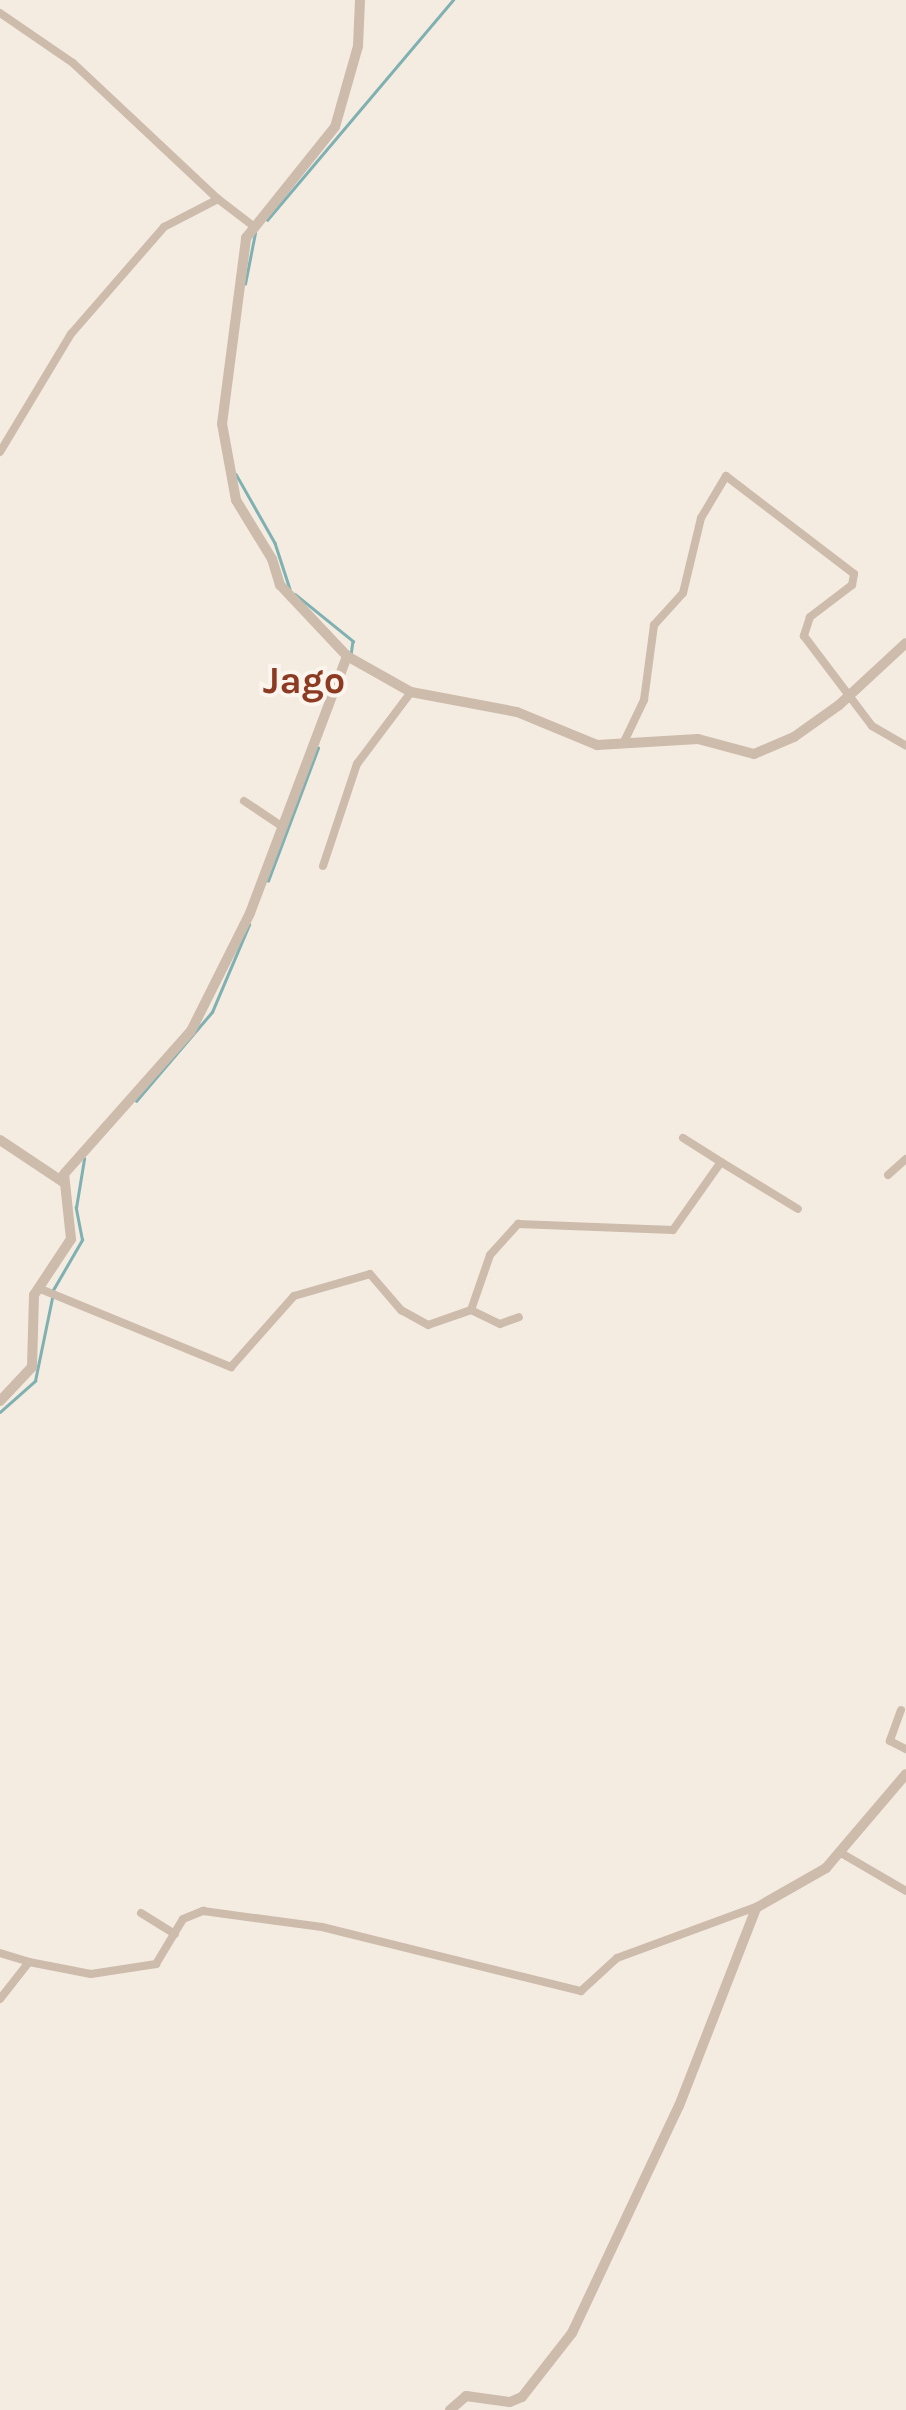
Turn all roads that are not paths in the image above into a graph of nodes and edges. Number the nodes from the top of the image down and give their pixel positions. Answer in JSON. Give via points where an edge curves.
{"nodes":[{"id":1,"x":360,"y":0,"type":"edge"},
{"id":2,"x":0,"y":13,"type":"edge"},
{"id":3,"x":218,"y":200,"type":"junction"},
{"id":4,"x":252,"y":226,"type":"junction"},
{"id":5,"x":0,"y":452,"type":"edge"},
{"id":6,"x":906,"y":643,"type":"edge"},
{"id":7,"x":350,"y":658,"type":"junction"},
{"id":8,"x":411,"y":692,"type":"junction"},
{"id":9,"x":848,"y":696,"type":"junction"},
{"id":10,"x":623,"y":744,"type":"junction"},
{"id":11,"x":906,"y":746,"type":"edge"},
{"id":12,"x":244,"y":801,"type":"dead end"},
{"id":13,"x":283,"y":827,"type":"junction"},
{"id":14,"x":323,"y":866,"type":"dead end"},
{"id":15,"x":683,"y":1138,"type":"dead end"},
{"id":16,"x":0,"y":1140,"type":"edge"},
{"id":17,"x":906,"y":1159,"type":"edge"},
{"id":18,"x":720,"y":1162,"type":"junction"},
{"id":19,"x":888,"y":1175,"type":"dead end"},
{"id":20,"x":63,"y":1182,"type":"junction"},
{"id":21,"x":798,"y":1209,"type":"dead end"},
{"id":22,"x":41,"y":1288,"type":"junction"},
{"id":23,"x":471,"y":1310,"type":"junction"},
{"id":24,"x":519,"y":1317,"type":"dead end"},
{"id":25,"x":0,"y":1401,"type":"edge"},
{"id":26,"x":900,"y":1710,"type":"dead end"},
{"id":27,"x":906,"y":1749,"type":"edge"},
{"id":28,"x":906,"y":1774,"type":"edge"},
{"id":29,"x":841,"y":1853,"type":"junction"},
{"id":30,"x":906,"y":1891,"type":"edge"},
{"id":31,"x":758,"y":1906,"type":"junction"},
{"id":32,"x":141,"y":1914,"type":"dead end"},
{"id":33,"x":175,"y":1934,"type":"junction"},
{"id":34,"x":0,"y":1953,"type":"edge"},
{"id":35,"x":29,"y":1962,"type":"junction"},
{"id":36,"x":0,"y":1998,"type":"edge"},
{"id":37,"x":450,"y":2410,"type":"edge"}],
"edges":[{"from":1,"to":4,"type":"street","via":[[354,62],[334,127],[311,164]]},
{"from":2,"to":3,"type":"street","via":[[73,63]]},
{"from":3,"to":4,"type":"street"},
{"from":3,"to":5,"type":"street","via":[[164,227],[122,268],[71,334]]},
{"from":4,"to":7,"type":"street","via":[[224,368],[224,456],[236,500],[280,585]]},
{"from":6,"to":9,"type":"street"},
{"from":7,"to":8,"type":"street"},
{"from":7,"to":13,"type":"street"},
{"from":8,"to":10,"type":"street","via":[[517,712],[597,745]]},
{"from":8,"to":14,"type":"street","via":[[358,764]]},
{"from":9,"to":10,"type":"street","via":[[794,737],[754,754],[698,739]]},
{"from":9,"to":10,"type":"street","via":[[804,636],[810,617],[852,585],[854,574],[726,476],[701,518],[683,594],[656,618],[644,700]]},
{"from":9,"to":11,"type":"street","via":[[872,726]]},
{"from":12,"to":13,"type":"street"},
{"from":13,"to":20,"type":"street","via":[[250,913],[191,1032],[90,1137]]},
{"from":15,"to":18,"type":"street"},
{"from":16,"to":20,"type":"street"},
{"from":17,"to":19,"type":"street"},
{"from":18,"to":21,"type":"street"},
{"from":18,"to":23,"type":"street","via":[[692,1208],[665,1234],[644,1225],[518,1224],[490,1254]]},
{"from":20,"to":22,"type":"street","via":[[71,1239]]},
{"from":22,"to":23,"type":"street","via":[[231,1368],[294,1296],[368,1274],[379,1278],[401,1310],[428,1325]]},
{"from":22,"to":25,"type":"street","via":[[32,1368]]},
{"from":23,"to":24,"type":"street","via":[[500,1324]]},
{"from":26,"to":27,"type":"street","via":[[890,1741]]},
{"from":28,"to":29,"type":"street"},
{"from":29,"to":30,"type":"street"},
{"from":29,"to":31,"type":"street","via":[[807,1883]]},
{"from":31,"to":33,"type":"street","via":[[626,1954],[578,1991],[280,1920],[198,1911]]},
{"from":31,"to":37,"type":"street","via":[[617,2250],[576,2329],[527,2394],[510,2402],[466,2396]]},
{"from":32,"to":33,"type":"street"},
{"from":33,"to":35,"type":"street","via":[[163,1959],[142,1968],[91,1974]]},
{"from":34,"to":35,"type":"street"},
{"from":35,"to":36,"type":"street"}]}
